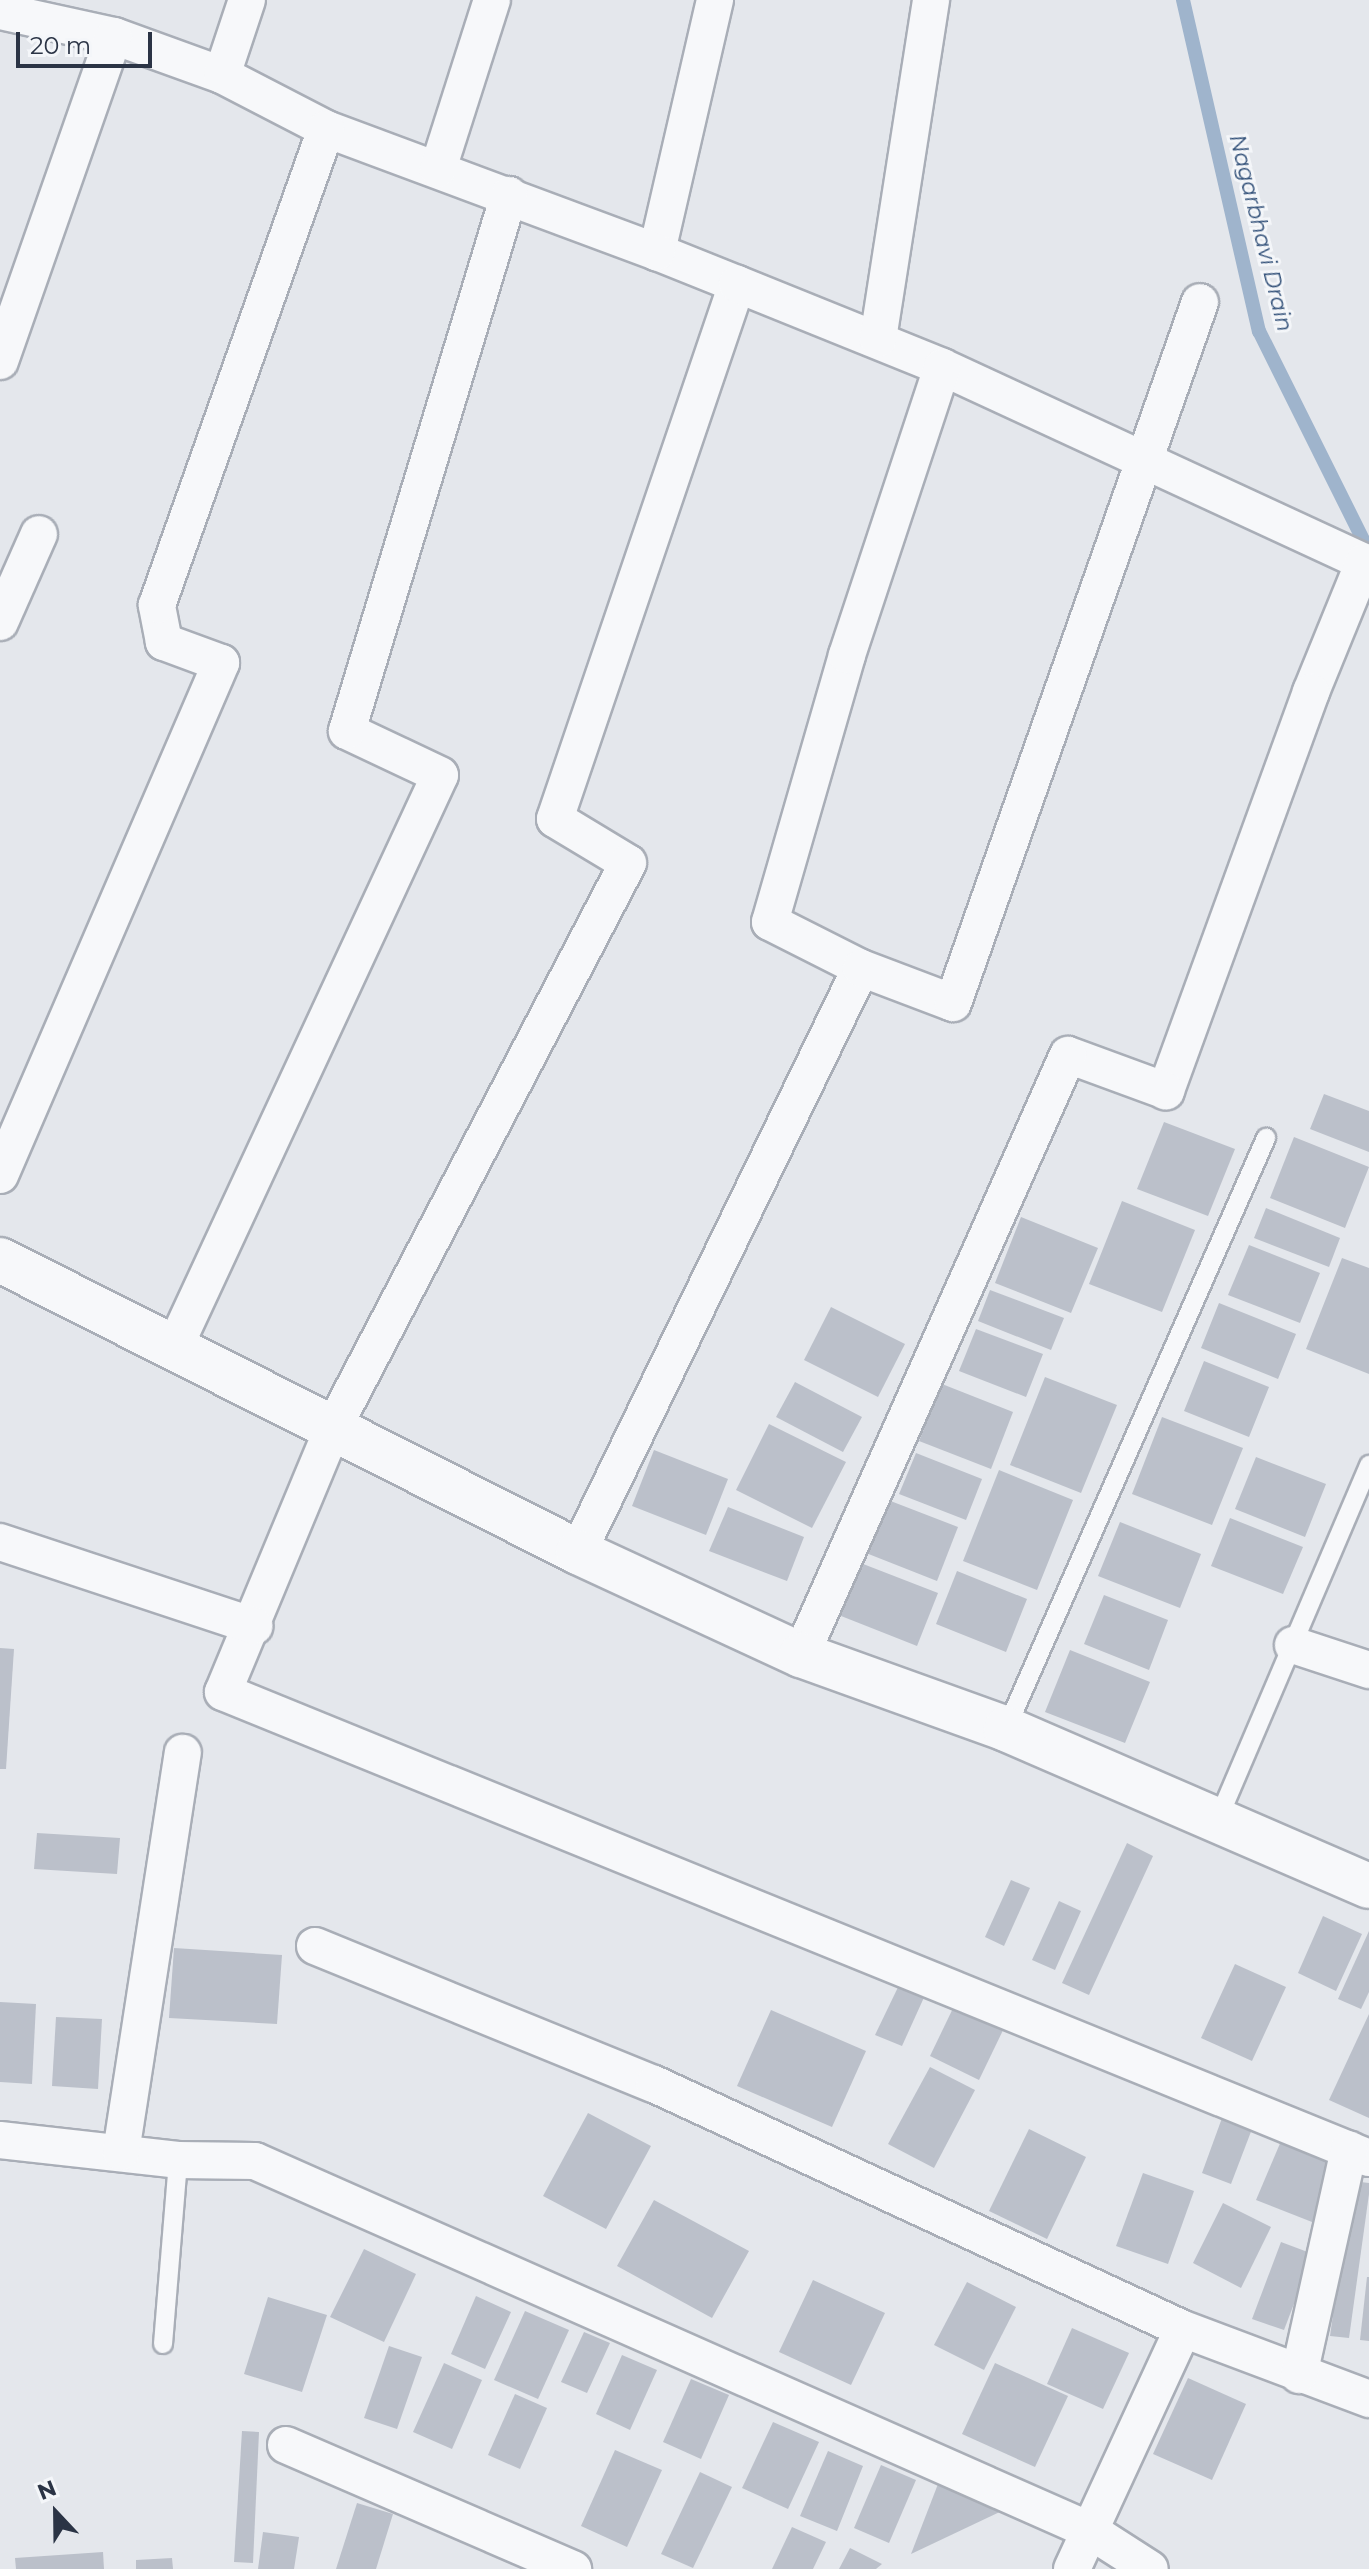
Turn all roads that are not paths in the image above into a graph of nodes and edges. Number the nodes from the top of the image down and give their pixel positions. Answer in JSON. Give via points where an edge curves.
{"nodes":[{"id":1,"x":247,"y":0,"type":"edge"},
{"id":2,"x":492,"y":0,"type":"edge"},
{"id":3,"x":715,"y":0,"type":"edge"},
{"id":4,"x":931,"y":0,"type":"edge"},
{"id":5,"x":12,"y":8,"type":"edge"},
{"id":6,"x":114,"y":36,"type":"junction"},
{"id":7,"x":222,"y":75,"type":"junction"},
{"id":8,"x":326,"y":129,"type":"junction"},
{"id":9,"x":438,"y":169,"type":"junction"},
{"id":10,"x":509,"y":195,"type":"junction"},
{"id":11,"x":657,"y":252,"type":"junction"},
{"id":12,"x":737,"y":284,"type":"junction"},
{"id":13,"x":1200,"y":302,"type":"dead end"},
{"id":14,"x":878,"y":339,"type":"junction"},
{"id":15,"x":0,"y":361,"type":"edge"},
{"id":16,"x":942,"y":367,"type":"junction"},
{"id":17,"x":1143,"y":460,"type":"junction"},
{"id":18,"x":39,"y":534,"type":"dead end"},
{"id":19,"x":0,"y":622,"type":"edge"},
{"id":20,"x":861,"y":968,"type":"junction"},
{"id":21,"x":1266,"y":1138,"type":"dead end"},
{"id":22,"x":0,"y":1175,"type":"edge"},
{"id":23,"x":0,"y":1260,"type":"edge"},
{"id":24,"x":175,"y":1346,"type":"junction"},
{"id":25,"x":333,"y":1428,"type":"junction"},
{"id":26,"x":1369,"y":1465,"type":"edge"},
{"id":27,"x":0,"y":1542,"type":"edge"},
{"id":28,"x":578,"y":1552,"type":"junction"},
{"id":29,"x":254,"y":1626,"type":"junction"},
{"id":30,"x":1293,"y":1645,"type":"junction"},
{"id":31,"x":801,"y":1655,"type":"junction"},
{"id":32,"x":1369,"y":1670,"type":"edge"},
{"id":33,"x":1006,"y":1729,"type":"junction"},
{"id":34,"x":183,"y":1753,"type":"dead end"},
{"id":35,"x":1219,"y":1817,"type":"junction"},
{"id":36,"x":1369,"y":1886,"type":"edge"},
{"id":37,"x":315,"y":1946,"type":"dead end"},
{"id":38,"x":2,"y":2146,"type":"edge"},
{"id":39,"x":121,"y":2152,"type":"junction"},
{"id":40,"x":1359,"y":2153,"type":"edge"},
{"id":41,"x":178,"y":2160,"type":"junction"},
{"id":42,"x":1183,"y":2329,"type":"junction"},
{"id":43,"x":163,"y":2344,"type":"dead end"},
{"id":44,"x":1299,"y":2375,"type":"junction"},
{"id":45,"x":1369,"y":2399,"type":"edge"},
{"id":46,"x":286,"y":2445,"type":"dead end"},
{"id":47,"x":1089,"y":2530,"type":"junction"},
{"id":48,"x":573,"y":2569,"type":"edge"},
{"id":49,"x":1072,"y":2569,"type":"edge"},
{"id":50,"x":1150,"y":2569,"type":"edge"}],
"edges":[{"from":1,"to":7,"type":"street"},
{"from":2,"to":9,"type":"street"},
{"from":3,"to":11,"type":"street"},
{"from":4,"to":14,"type":"street"},
{"from":5,"to":6,"type":"street"},
{"from":6,"to":7,"type":"street"},
{"from":6,"to":15,"type":"street"},
{"from":7,"to":8,"type":"street"},
{"from":8,"to":9,"type":"street"},
{"from":8,"to":22,"type":"street","via":[[157,605],[164,642],[221,663]]},
{"from":9,"to":10,"type":"street"},
{"from":10,"to":11,"type":"street"},
{"from":10,"to":24,"type":"street","via":[[347,731],[440,775]]},
{"from":11,"to":12,"type":"street"},
{"from":12,"to":14,"type":"street"},
{"from":12,"to":25,"type":"street","via":[[555,819],[628,863]]},
{"from":13,"to":17,"type":"street"},
{"from":14,"to":16,"type":"street"},
{"from":16,"to":17,"type":"street"},
{"from":16,"to":20,"type":"street","via":[[847,655],[770,922]]},
{"from":17,"to":20,"type":"street","via":[[953,1003]]},
{"from":17,"to":31,"type":"street","via":[[1364,562],[1311,692],[1166,1091],[1068,1055]]},
{"from":18,"to":19,"type":"street"},
{"from":20,"to":28,"type":"street"},
{"from":21,"to":33,"type":"lane"},
{"from":23,"to":24,"type":"street"},
{"from":24,"to":25,"type":"street"},
{"from":25,"to":28,"type":"street"},
{"from":25,"to":29,"type":"street"},
{"from":26,"to":30,"type":"lane"},
{"from":27,"to":29,"type":"street"},
{"from":28,"to":31,"type":"street"},
{"from":29,"to":40,"type":"street","via":[[223,1692]]},
{"from":30,"to":32,"type":"street"},
{"from":30,"to":35,"type":"lane"},
{"from":31,"to":33,"type":"street"},
{"from":33,"to":35,"type":"street"},
{"from":34,"to":39,"type":"street"},
{"from":35,"to":36,"type":"street"},
{"from":37,"to":42,"type":"street","via":[[654,2084]]},
{"from":38,"to":39,"type":"street"},
{"from":39,"to":41,"type":"street"},
{"from":40,"to":44,"type":"street"},
{"from":41,"to":43,"type":"lane"},
{"from":41,"to":47,"type":"street","via":[[255,2161]]},
{"from":42,"to":44,"type":"street"},
{"from":42,"to":47,"type":"street"},
{"from":44,"to":45,"type":"street"},
{"from":46,"to":48,"type":"street"},
{"from":47,"to":49,"type":"street"},
{"from":47,"to":50,"type":"street"}]}
